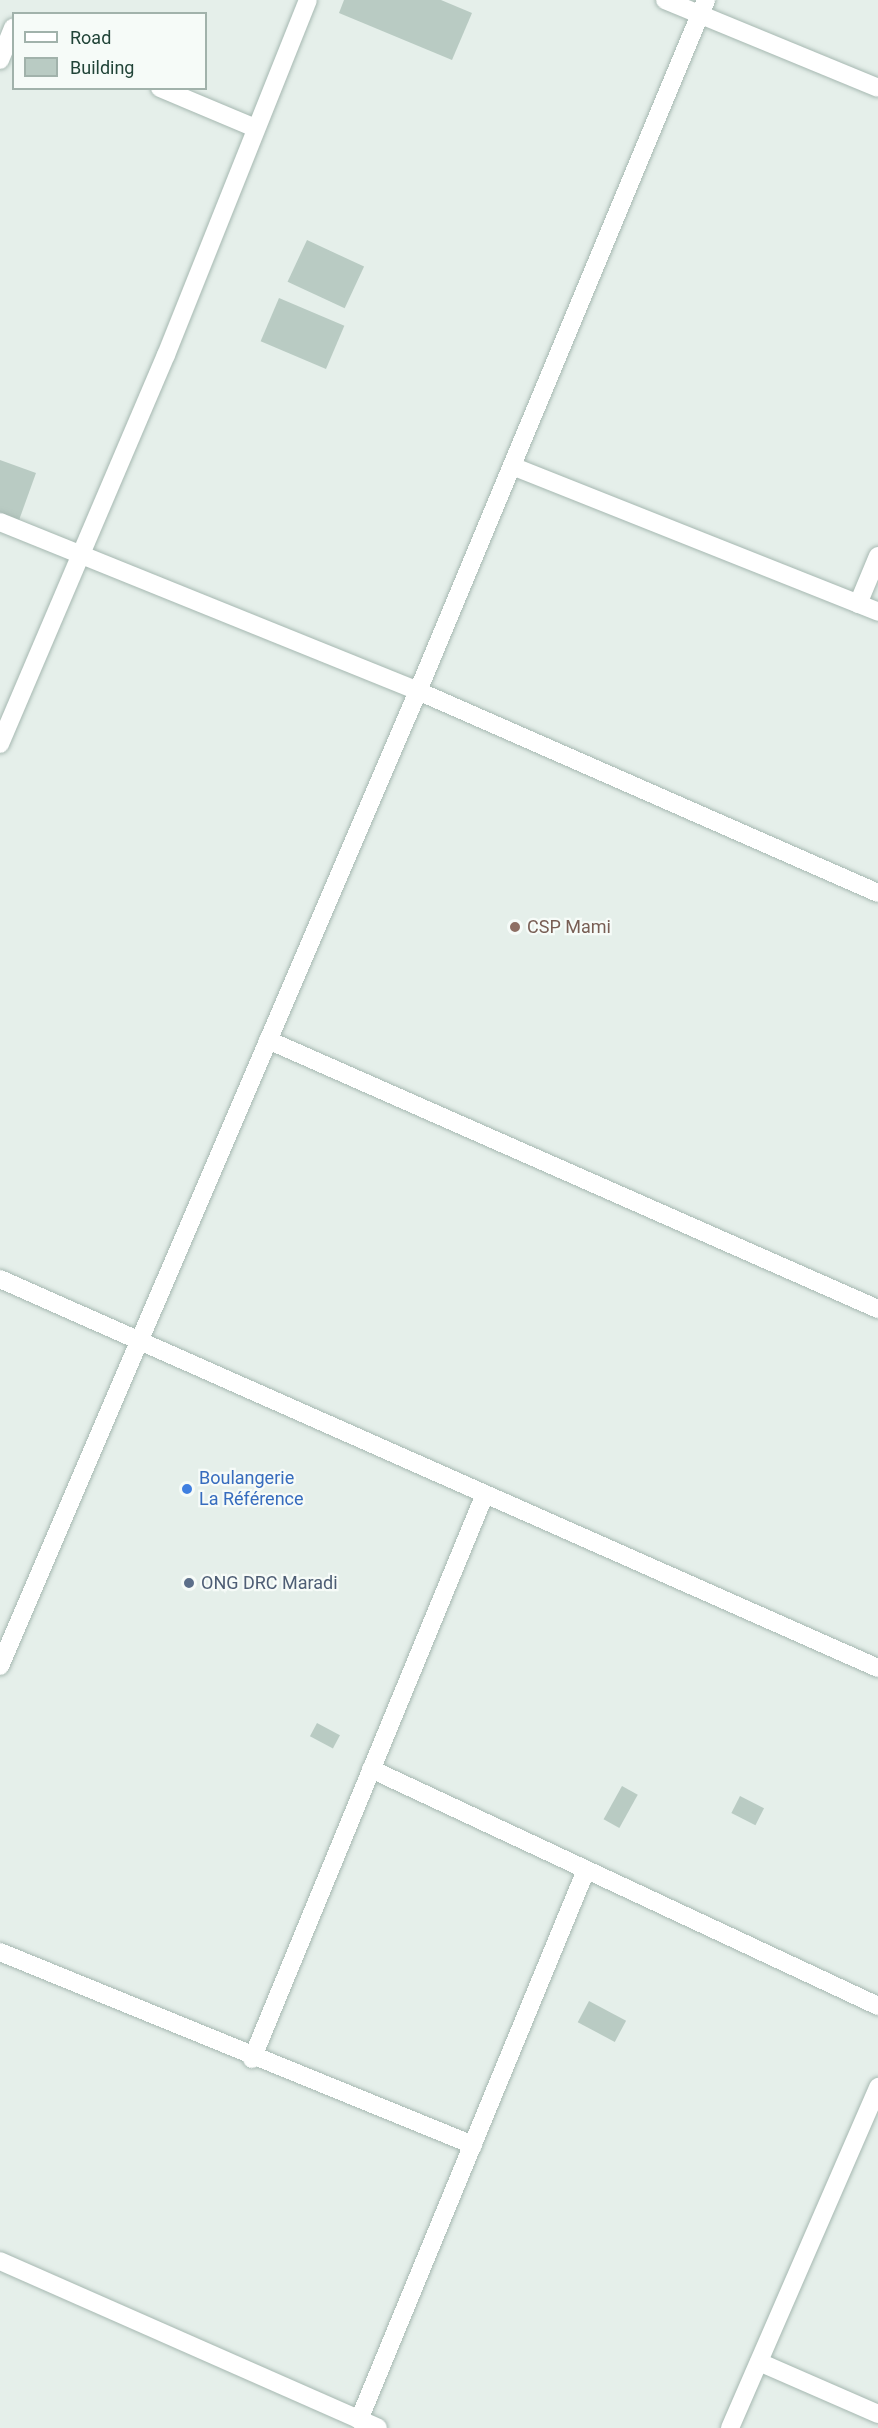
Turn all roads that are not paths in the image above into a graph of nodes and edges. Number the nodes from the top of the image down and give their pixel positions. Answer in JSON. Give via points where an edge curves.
{"nodes":[{"id":1,"x":308,"y":0,"type":"edge"},
{"id":2,"x":665,"y":0,"type":"edge"},
{"id":3,"x":703,"y":8,"type":"edge"},
{"id":4,"x":12,"y":30,"type":"edge"},
{"id":5,"x":0,"y":60,"type":"edge"},
{"id":6,"x":878,"y":88,"type":"edge"},
{"id":7,"x":165,"y":90,"type":"edge"},
{"id":8,"x":255,"y":128,"type":"junction"},
{"id":9,"x":512,"y":466,"type":"junction"},
{"id":10,"x":0,"y":522,"type":"edge"},
{"id":11,"x":80,"y":555,"type":"junction"},
{"id":12,"x":878,"y":556,"type":"edge"},
{"id":13,"x":858,"y":604,"type":"junction"},
{"id":14,"x":878,"y":612,"type":"edge"},
{"id":15,"x":418,"y":691,"type":"junction"},
{"id":16,"x":0,"y":744,"type":"edge"},
{"id":17,"x":878,"y":893,"type":"edge"},
{"id":18,"x":268,"y":1040,"type":"junction"},
{"id":19,"x":0,"y":1279,"type":"edge"},
{"id":20,"x":878,"y":1310,"type":"edge"},
{"id":21,"x":140,"y":1340,"type":"junction"},
{"id":22,"x":485,"y":1494,"type":"junction"},
{"id":23,"x":0,"y":1666,"type":"edge"},
{"id":24,"x":878,"y":1668,"type":"edge"},
{"id":25,"x":371,"y":1769,"type":"junction"},
{"id":26,"x":586,"y":1870,"type":"junction"},
{"id":27,"x":0,"y":1952,"type":"edge"},
{"id":28,"x":878,"y":2006,"type":"edge"},
{"id":29,"x":252,"y":2058,"type":"junction"},
{"id":30,"x":878,"y":2087,"type":"edge"},
{"id":31,"x":473,"y":2145,"type":"junction"},
{"id":32,"x":0,"y":2261,"type":"edge"},
{"id":33,"x":759,"y":2362,"type":"junction"},
{"id":34,"x":878,"y":2414,"type":"edge"},
{"id":35,"x":359,"y":2420,"type":"junction"},
{"id":36,"x":378,"y":2428,"type":"edge"},
{"id":37,"x":730,"y":2428,"type":"edge"}],
"edges":[{"from":1,"to":8,"type":"street"},
{"from":2,"to":3,"type":"street"},
{"from":3,"to":6,"type":"street"},
{"from":3,"to":9,"type":"street"},
{"from":4,"to":5,"type":"street"},
{"from":7,"to":8,"type":"street"},
{"from":8,"to":11,"type":"street"},
{"from":9,"to":13,"type":"street"},
{"from":9,"to":15,"type":"street"},
{"from":10,"to":11,"type":"street"},
{"from":11,"to":15,"type":"street"},
{"from":11,"to":16,"type":"street"},
{"from":12,"to":13,"type":"street"},
{"from":13,"to":14,"type":"street"},
{"from":15,"to":17,"type":"street"},
{"from":15,"to":18,"type":"street"},
{"from":18,"to":20,"type":"street"},
{"from":18,"to":21,"type":"street"},
{"from":19,"to":21,"type":"street"},
{"from":21,"to":22,"type":"street"},
{"from":21,"to":23,"type":"street"},
{"from":22,"to":24,"type":"street"},
{"from":22,"to":25,"type":"street"},
{"from":25,"to":26,"type":"street"},
{"from":25,"to":29,"type":"street"},
{"from":26,"to":28,"type":"street"},
{"from":26,"to":31,"type":"street"},
{"from":27,"to":29,"type":"street"},
{"from":29,"to":31,"type":"street"},
{"from":30,"to":33,"type":"street"},
{"from":31,"to":35,"type":"street"},
{"from":32,"to":35,"type":"street"},
{"from":33,"to":34,"type":"street"},
{"from":33,"to":37,"type":"street"},
{"from":35,"to":36,"type":"street"}]}
